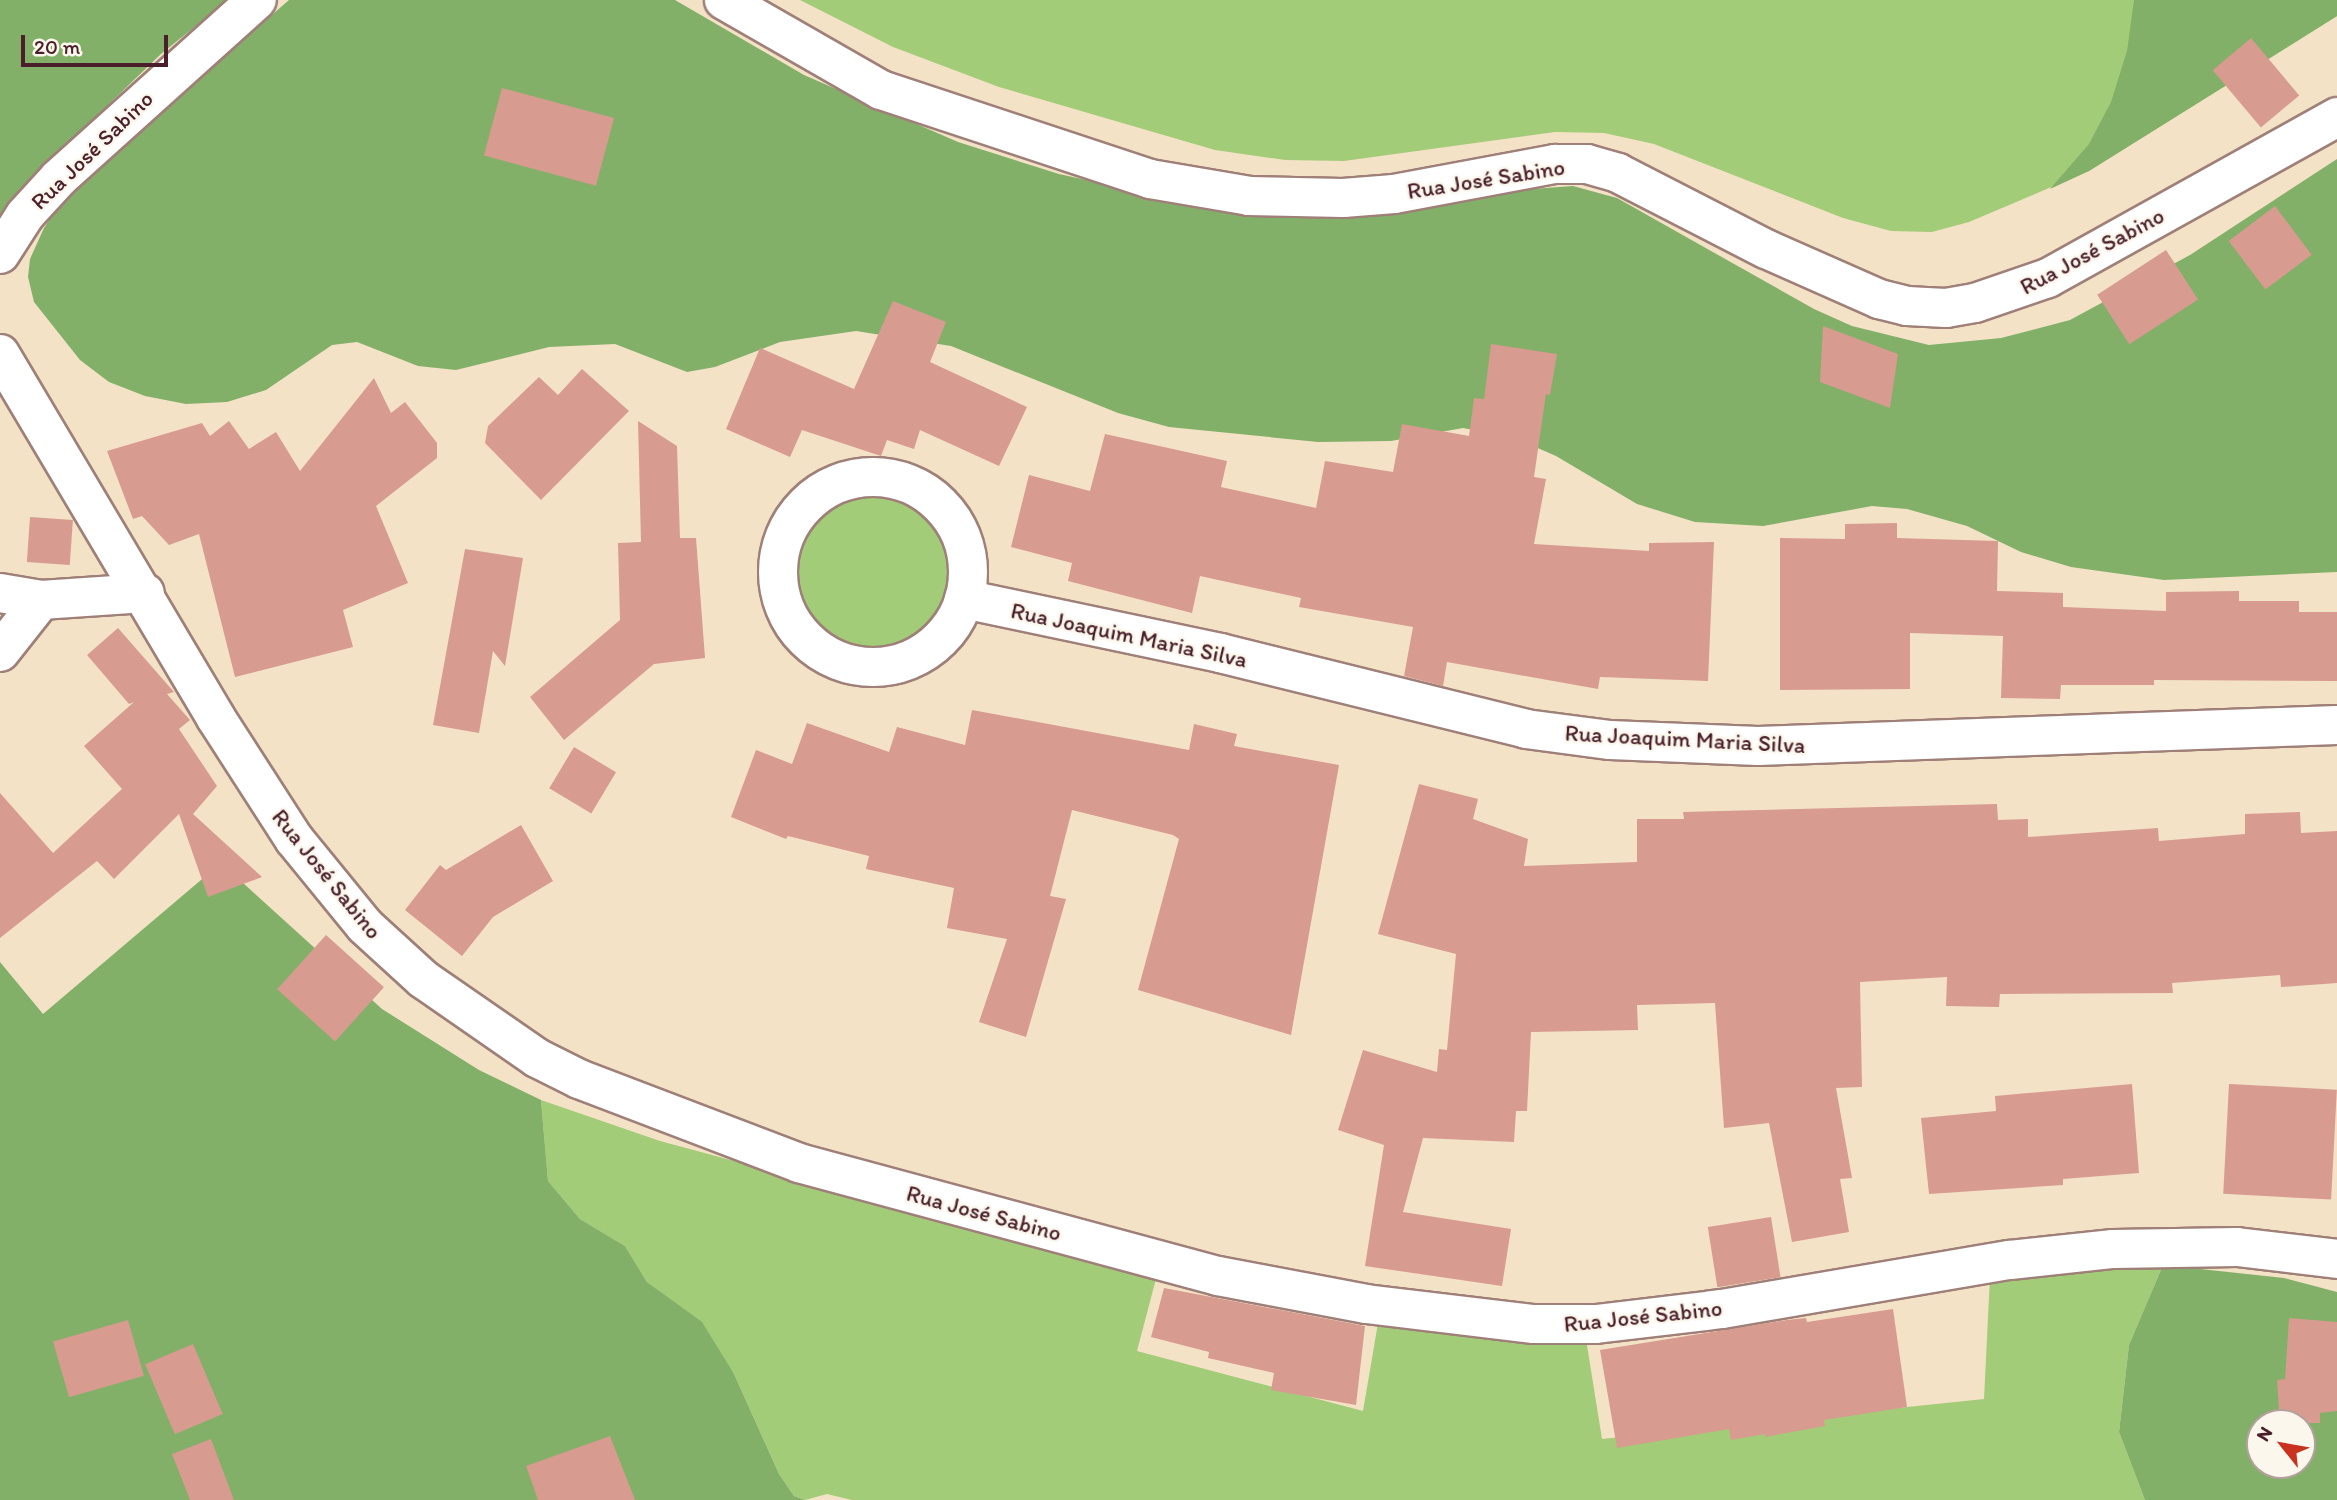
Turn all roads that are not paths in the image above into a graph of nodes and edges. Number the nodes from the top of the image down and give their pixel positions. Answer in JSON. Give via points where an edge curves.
{"nodes":[{"id":1,"x":257,"y":0,"type":"edge"},
{"id":2,"x":724,"y":0,"type":"edge"},
{"id":3,"x":2337,"y":117,"type":"edge"},
{"id":4,"x":0,"y":254,"type":"edge"},
{"id":5,"x":0,"y":354,"type":"edge"},
{"id":6,"x":0,"y":593,"type":"edge"},
{"id":7,"x":145,"y":593,"type":"junction"},
{"id":8,"x":964,"y":599,"type":"junction"},
{"id":9,"x":41,"y":600,"type":"junction"},
{"id":10,"x":0,"y":652,"type":"edge"},
{"id":11,"x":2337,"y":725,"type":"edge"},
{"id":12,"x":2337,"y":1259,"type":"edge"}],
"edges":[{"from":1,"to":4,"type":"street","name":"Rua José Sabino","via":[[59,178],[25,215]]},
{"from":2,"to":3,"type":"street","name":"Rua José Sabino","via":[[881,90],[1150,178],[1249,196],[1343,198],[1394,194],[1555,164],[1587,164],[1618,173],[1828,277],[1907,306],[1946,309],[2048,278]]},
{"from":5,"to":7,"type":"street","name":"Rua José Sabino"},
{"from":6,"to":9,"type":"street"},
{"from":7,"to":9,"type":"street"},
{"from":7,"to":12,"type":"street","name":"Rua José Sabino","via":[[216,718],[294,839],[365,926],[423,979],[454,1005],[568,1074],[799,1163],[1218,1276],[1366,1304],[1534,1324],[1596,1324],[1722,1309],[2010,1259],[2113,1249],[2237,1247]]},
{"from":8,"to":8,"type":"street","via":[[967,558],[953,520],[924,492],[899,480],[859,478],[820,492],[792,522],[780,551],[779,583],[788,615],[813,645],[849,664],[881,666],[926,650],[949,628]]},
{"from":8,"to":11,"type":"street","name":"Rua Joaquim Maria Silva","via":[[1220,653],[1526,729],[1610,740],[1758,747]]},
{"from":9,"to":10,"type":"street"}]}
